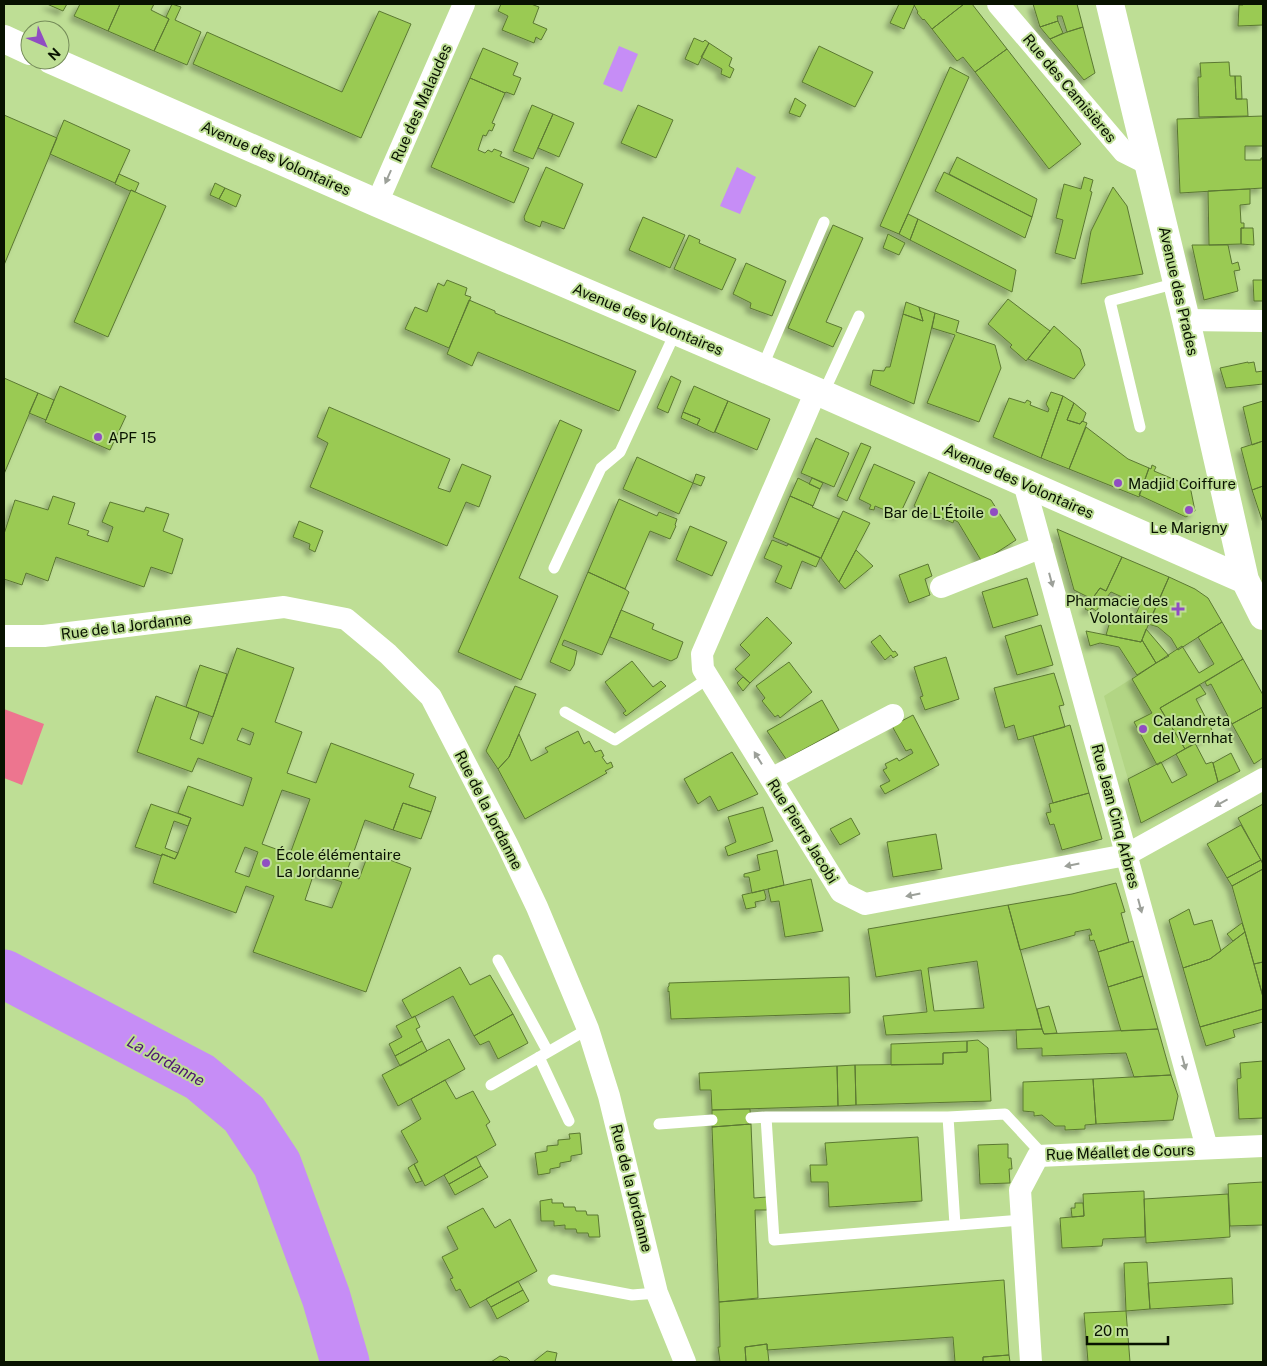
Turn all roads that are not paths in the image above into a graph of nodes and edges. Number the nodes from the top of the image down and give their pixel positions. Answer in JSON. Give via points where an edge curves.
{"nodes":[{"id":1,"x":464,"y":4,"type":"edge"},
{"id":2,"x":998,"y":4,"type":"edge"},
{"id":3,"x":1110,"y":4,"type":"edge"},
{"id":4,"x":4,"y":39,"type":"edge"},
{"id":5,"x":20,"y":46,"type":"edge"},
{"id":6,"x":70,"y":68,"type":"edge"},
{"id":7,"x":1148,"y":164,"type":"junction"},
{"id":8,"x":377,"y":203,"type":"junction"},
{"id":9,"x":824,"y":222,"type":"dead end"},
{"id":10,"x":1177,"y":283,"type":"junction"},
{"id":11,"x":859,"y":316,"type":"dead end"},
{"id":12,"x":1186,"y":320,"type":"junction"},
{"id":13,"x":1263,"y":321,"type":"edge"},
{"id":14,"x":676,"y":331,"type":"junction"},
{"id":15,"x":762,"y":368,"type":"junction"},
{"id":16,"x":820,"y":392,"type":"junction"},
{"id":17,"x":1140,"y":427,"type":"dead end"},
{"id":18,"x":1024,"y":483,"type":"junction"},
{"id":19,"x":1042,"y":548,"type":"junction"},
{"id":20,"x":554,"y":568,"type":"dead end"},
{"id":21,"x":1245,"y":580,"type":"junction"},
{"id":22,"x":941,"y":587,"type":"dead end"},
{"id":23,"x":1263,"y":616,"type":"edge"},
{"id":24,"x":4,"y":636,"type":"edge"},
{"id":25,"x":709,"y":678,"type":"junction"},
{"id":26,"x":565,"y":712,"type":"dead end"},
{"id":27,"x":893,"y":715,"type":"dead end"},
{"id":28,"x":771,"y":779,"type":"junction"},
{"id":29,"x":1263,"y":779,"type":"edge"},
{"id":30,"x":1126,"y":855,"type":"junction"},
{"id":31,"x":498,"y":960,"type":"dead end"},
{"id":32,"x":588,"y":1029,"type":"junction"},
{"id":33,"x":544,"y":1055,"type":"junction"},
{"id":34,"x":491,"y":1085,"type":"dead end"},
{"id":35,"x":766,"y":1117,"type":"junction"},
{"id":36,"x":948,"y":1117,"type":"junction"},
{"id":37,"x":751,"y":1118,"type":"dead end"},
{"id":38,"x":712,"y":1120,"type":"dead end"},
{"id":39,"x":569,"y":1121,"type":"dead end"},
{"id":40,"x":659,"y":1124,"type":"dead end"},
{"id":41,"x":1263,"y":1146,"type":"edge"},
{"id":42,"x":1207,"y":1148,"type":"junction"},
{"id":43,"x":1043,"y":1155,"type":"junction"},
{"id":44,"x":1022,"y":1220,"type":"junction"},
{"id":45,"x":955,"y":1225,"type":"junction"},
{"id":46,"x":554,"y":1280,"type":"dead end"},
{"id":47,"x":657,"y":1293,"type":"junction"},
{"id":48,"x":685,"y":1362,"type":"edge"},
{"id":49,"x":1030,"y":1362,"type":"edge"}],
"edges":[{"from":1,"to":8,"type":"street","name":"Rue des Malaudes","one_way":true},
{"from":2,"to":7,"type":"street","name":"Rue des Camisières","via":[[1124,152]]},
{"from":3,"to":7,"type":"main road","name":"Avenue des Prades"},
{"from":4,"to":5,"type":"main road"},
{"from":6,"to":8,"type":"main road","name":"Avenue des Volontaires"},
{"from":7,"to":10,"type":"main road","name":"Avenue des Prades"},
{"from":8,"to":14,"type":"main road","name":"Avenue des Volontaires"},
{"from":9,"to":15,"type":"lane"},
{"from":10,"to":12,"type":"main road","name":"Avenue des Prades"},
{"from":10,"to":17,"type":"lane","via":[[1110,301]]},
{"from":11,"to":16,"type":"lane"},
{"from":12,"to":13,"type":"street"},
{"from":12,"to":21,"type":"main road","name":"Avenue des Prades"},
{"from":14,"to":15,"type":"main road","name":"Avenue des Volontaires"},
{"from":14,"to":20,"type":"lane","via":[[620,452],[601,468]]},
{"from":15,"to":16,"type":"main road","name":"Avenue des Volontaires"},
{"from":16,"to":18,"type":"main road","name":"Avenue des Volontaires"},
{"from":16,"to":25,"type":"street","name":"Rue Pierre Jacobi","via":[[702,654],[703,669]]},
{"from":18,"to":19,"type":"street","name":"Rue Jean Cinq Arbres"},
{"from":18,"to":21,"type":"main road","name":"Avenue des Volontaires"},
{"from":19,"to":22,"type":"street"},
{"from":19,"to":30,"type":"street","name":"Rue Jean Cinq Arbres","one_way":true},
{"from":21,"to":23,"type":"main road","name":"Avenue des Prades"},
{"from":24,"to":32,"type":"street","name":"Rue de la Jordanne","via":[[44,636],[284,607],[346,619],[388,654],[431,698],[507,844]]},
{"from":25,"to":26,"type":"lane","via":[[615,740]]},
{"from":28,"to":25,"type":"street","name":"Rue Pierre Jacobi","one_way":true},
{"from":27,"to":28,"type":"street"},
{"from":30,"to":28,"type":"street","name":"Rue Pierre Jacobi","one_way":true,"via":[[865,904],[840,892]]},
{"from":29,"to":30,"type":"street","name":"Rue Pierre Jacobi","one_way":true},
{"from":30,"to":42,"type":"street","name":"Rue Jean Cinq Arbres","one_way":true},
{"from":31,"to":33,"type":"lane"},
{"from":32,"to":33,"type":"lane"},
{"from":32,"to":47,"type":"street","name":"Rue de la Jordanne","via":[[610,1096]]},
{"from":33,"to":34,"type":"lane"},
{"from":33,"to":39,"type":"lane"},
{"from":35,"to":36,"type":"lane"},
{"from":35,"to":37,"type":"lane"},
{"from":35,"to":45,"type":"lane","via":[[774,1240]]},
{"from":36,"to":43,"type":"lane","via":[[1005,1114]]},
{"from":36,"to":45,"type":"lane"},
{"from":38,"to":40,"type":"lane"},
{"from":41,"to":42,"type":"street","name":"Rue Méallet de Cours"},
{"from":42,"to":43,"type":"street","name":"Rue Méallet de Cours"},
{"from":43,"to":44,"type":"street","name":"Rue Méallet de Cours","via":[[1038,1156],[1020,1190]]},
{"from":44,"to":45,"type":"lane"},
{"from":44,"to":49,"type":"street","name":"Rue Méallet de Cours"},
{"from":46,"to":47,"type":"lane","via":[[632,1295]]},
{"from":47,"to":48,"type":"street","name":"Rue de la Jordanne"}]}
